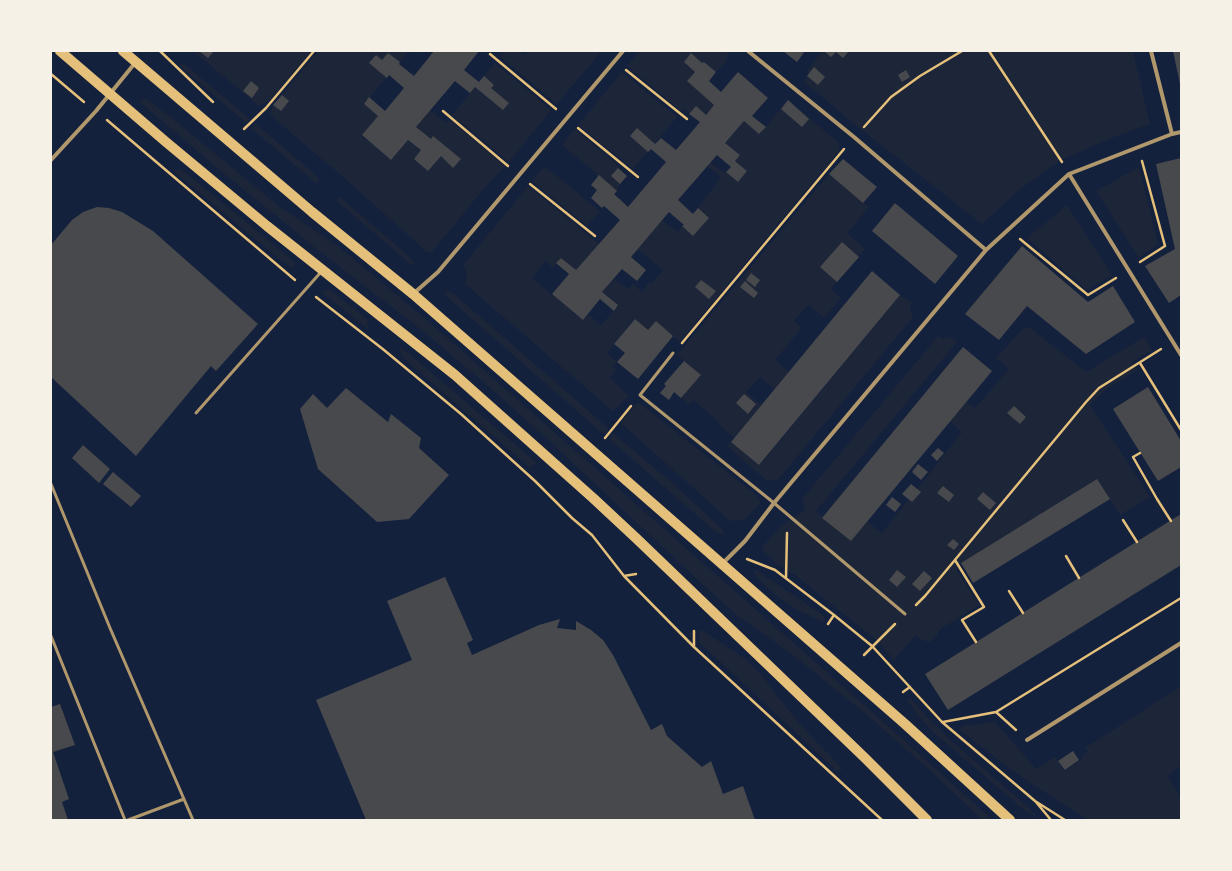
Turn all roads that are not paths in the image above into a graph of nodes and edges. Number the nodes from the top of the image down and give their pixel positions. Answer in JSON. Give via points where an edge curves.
{"nodes":[{"id":1,"x":60,"y":51,"type":"edge"},
{"id":2,"x":123,"y":51,"type":"edge"},
{"id":3,"x":623,"y":51,"type":"edge"},
{"id":4,"x":748,"y":51,"type":"edge"},
{"id":5,"x":1151,"y":51,"type":"edge"},
{"id":6,"x":135,"y":62,"type":"junction"},
{"id":7,"x":110,"y":93,"type":"junction"},
{"id":8,"x":1181,"y":132,"type":"edge"},
{"id":9,"x":1172,"y":134,"type":"junction"},
{"id":10,"x":51,"y":160,"type":"edge"},
{"id":11,"x":1069,"y":174,"type":"junction"},
{"id":12,"x":986,"y":250,"type":"junction"},
{"id":13,"x":323,"y":270,"type":"junction"},
{"id":14,"x":413,"y":294,"type":"junction"},
{"id":15,"x":673,"y":353,"type":"road end"},
{"id":16,"x":1181,"y":355,"type":"edge"},
{"id":17,"x":196,"y":413,"type":"dead end"},
{"id":18,"x":51,"y":484,"type":"edge"},
{"id":19,"x":774,"y":503,"type":"junction"},
{"id":20,"x":722,"y":564,"type":"junction"},
{"id":21,"x":906,"y":614,"type":"road end"},
{"id":22,"x":51,"y":636,"type":"edge"},
{"id":23,"x":1181,"y":644,"type":"edge"},
{"id":24,"x":1027,"y":740,"type":"road end"},
{"id":25,"x":184,"y":799,"type":"junction"},
{"id":26,"x":125,"y":820,"type":"edge"},
{"id":27,"x":128,"y":820,"type":"edge"},
{"id":28,"x":193,"y":820,"type":"edge"},
{"id":29,"x":927,"y":820,"type":"edge"},
{"id":30,"x":1010,"y":820,"type":"edge"}],
"edges":[{"from":1,"to":7,"type":"main road"},
{"from":2,"to":6,"type":"main road"},
{"from":3,"to":14,"type":"street","via":[[438,272]]},
{"from":4,"to":12,"type":"street","via":[[854,137]]},
{"from":5,"to":9,"type":"street"},
{"from":6,"to":7,"type":"street"},
{"from":6,"to":14,"type":"main road"},
{"from":7,"to":10,"type":"street"},
{"from":7,"to":13,"type":"main road"},
{"from":8,"to":9,"type":"street"},
{"from":9,"to":11,"type":"street"},
{"from":11,"to":12,"type":"street"},
{"from":11,"to":16,"type":"street"},
{"from":12,"to":19,"type":"street"},
{"from":13,"to":17,"type":"lane"},
{"from":13,"to":29,"type":"main road","via":[[455,375],[593,498]]},
{"from":14,"to":20,"type":"main road"},
{"from":15,"to":19,"type":"lane","via":[[640,395]]},
{"from":18,"to":25,"type":"lane"},
{"from":19,"to":20,"type":"street","via":[[745,541]]},
{"from":19,"to":21,"type":"lane"},
{"from":20,"to":30,"type":"main road"},
{"from":22,"to":26,"type":"lane"},
{"from":23,"to":24,"type":"street"},
{"from":25,"to":27,"type":"lane"},
{"from":25,"to":28,"type":"lane"}]}
